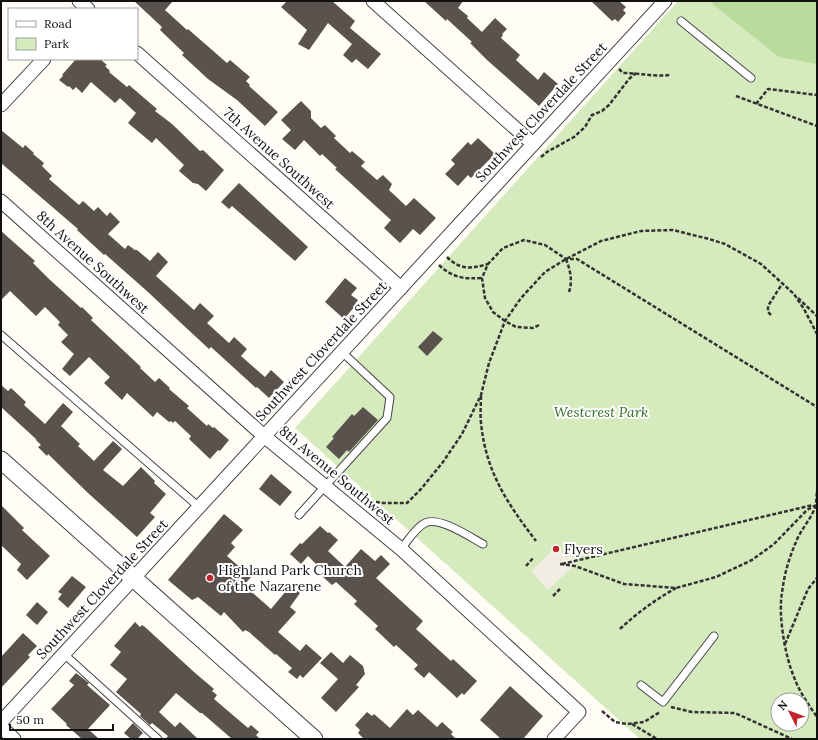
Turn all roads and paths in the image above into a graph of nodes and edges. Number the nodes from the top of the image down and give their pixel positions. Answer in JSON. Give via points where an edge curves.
{"nodes":[{"id":1,"x":79,"y":1,"type":"edge"},
{"id":2,"x":372,"y":1,"type":"edge"},
{"id":3,"x":661,"y":2,"type":"edge"},
{"id":4,"x":87,"y":8,"type":"edge"},
{"id":5,"x":681,"y":21,"type":"dead end"},
{"id":6,"x":138,"y":54,"type":"edge"},
{"id":7,"x":43,"y":60,"type":"edge"},
{"id":8,"x":620,"y":70,"type":"dead end"},
{"id":9,"x":636,"y":73,"type":"junction"},
{"id":10,"x":670,"y":75,"type":"dead end"},
{"id":11,"x":750,"y":78,"type":"dead end"},
{"id":12,"x":817,"y":95,"type":"edge"},
{"id":13,"x":736,"y":96,"type":"dead end"},
{"id":14,"x":756,"y":104,"type":"junction"},
{"id":15,"x":1,"y":105,"type":"edge"},
{"id":16,"x":817,"y":126,"type":"edge"},
{"id":17,"x":533,"y":144,"type":"junction"},
{"id":18,"x":547,"y":152,"type":"dead end"},
{"id":19,"x":1,"y":201,"type":"edge"},
{"id":20,"x":447,"y":257,"type":"dead end"},
{"id":21,"x":566,"y":259,"type":"junction"},
{"id":22,"x":488,"y":264,"type":"junction"},
{"id":23,"x":439,"y":265,"type":"dead end"},
{"id":24,"x":482,"y":278,"type":"junction"},
{"id":25,"x":782,"y":284,"type":"junction"},
{"id":26,"x":401,"y":288,"type":"junction"},
{"id":27,"x":569,"y":292,"type":"dead end"},
{"id":28,"x":794,"y":294,"type":"junction"},
{"id":29,"x":771,"y":315,"type":"dead end"},
{"id":30,"x":817,"y":316,"type":"edge"},
{"id":31,"x":505,"y":321,"type":"junction"},
{"id":32,"x":539,"y":324,"type":"dead end"},
{"id":33,"x":817,"y":334,"type":"edge"},
{"id":34,"x":1,"y":335,"type":"edge"},
{"id":35,"x":342,"y":352,"type":"junction"},
{"id":36,"x":481,"y":395,"type":"junction"},
{"id":37,"x":817,"y":407,"type":"edge"},
{"id":38,"x":264,"y":436,"type":"junction"},
{"id":39,"x":1,"y":460,"type":"edge"},
{"id":40,"x":326,"y":486,"type":"junction"},
{"id":41,"x":817,"y":490,"type":"edge"},
{"id":42,"x":361,"y":500,"type":"dead end"},
{"id":43,"x":817,"y":504,"type":"edge"},
{"id":44,"x":199,"y":507,"type":"junction"},
{"id":45,"x":299,"y":516,"type":"dead end"},
{"id":46,"x":536,"y":541,"type":"dead end"},
{"id":47,"x":483,"y":544,"type":"dead end"},
{"id":48,"x":401,"y":549,"type":"junction"},
{"id":49,"x":534,"y":557,"type":"dead end"},
{"id":50,"x":526,"y":566,"type":"dead end"},
{"id":51,"x":134,"y":578,"type":"junction"},
{"id":52,"x":817,"y":578,"type":"edge"},
{"id":53,"x":561,"y":588,"type":"dead end"},
{"id":54,"x":676,"y":588,"type":"junction"},
{"id":55,"x":553,"y":596,"type":"dead end"},
{"id":56,"x":620,"y":629,"type":"dead end"},
{"id":57,"x":714,"y":636,"type":"dead end"},
{"id":58,"x":785,"y":644,"type":"junction"},
{"id":59,"x":64,"y":654,"type":"junction"},
{"id":60,"x":641,"y":685,"type":"dead end"},
{"id":61,"x":665,"y":703,"type":"junction"},
{"id":62,"x":602,"y":711,"type":"dead end"},
{"id":63,"x":817,"y":717,"type":"edge"},
{"id":64,"x":1,"y":722,"type":"edge"},
{"id":65,"x":632,"y":724,"type":"junction"},
{"id":66,"x":1,"y":727,"type":"edge"},
{"id":67,"x":14,"y":739,"type":"edge"},
{"id":68,"x":158,"y":739,"type":"edge"},
{"id":69,"x":314,"y":739,"type":"edge"},
{"id":70,"x":554,"y":739,"type":"edge"},
{"id":71,"x":657,"y":739,"type":"edge"},
{"id":72,"x":792,"y":739,"type":"edge"}],
"edges":[{"from":1,"to":4,"type":"street"},
{"from":2,"to":17,"type":"street"},
{"from":3,"to":17,"type":"street","name":"Southwest Cloverdale Street"},
{"from":5,"to":11,"type":"lane"},
{"from":6,"to":26,"type":"street","name":"7th Avenue Southwest"},
{"from":7,"to":15,"type":"street"},
{"from":8,"to":9,"type":"path","via":[[623,73]]},
{"from":9,"to":10,"type":"path"},
{"from":9,"to":18,"type":"path","via":[[609,105],[592,115],[585,127],[574,137]]},
{"from":12,"to":14,"type":"path","via":[[768,89]]},
{"from":13,"to":14,"type":"path"},
{"from":14,"to":16,"type":"path"},
{"from":17,"to":26,"type":"street","name":"Southwest Cloverdale Street"},
{"from":19,"to":38,"type":"street","name":"8th Avenue Southwest"},
{"from":20,"to":22,"type":"path","via":[[458,266],[468,268]]},
{"from":21,"to":22,"type":"path","via":[[545,245],[524,240],[503,248]]},
{"from":21,"to":25,"type":"path","via":[[601,241],[641,231],[673,230],[725,244],[761,264]]},
{"from":21,"to":27,"type":"path","via":[[572,283]]},
{"from":21,"to":31,"type":"path","via":[[545,272],[521,298]]},
{"from":21,"to":37,"type":"path","via":[[576,259]]},
{"from":22,"to":24,"type":"path"},
{"from":23,"to":24,"type":"path","via":[[461,278]]},
{"from":24,"to":31,"type":"path","via":[[484,298],[494,312]]},
{"from":25,"to":28,"type":"path"},
{"from":25,"to":29,"type":"path","via":[[768,306]]},
{"from":26,"to":35,"type":"street","name":"Southwest Cloverdale Street"},
{"from":28,"to":30,"type":"path"},
{"from":28,"to":33,"type":"path"},
{"from":31,"to":32,"type":"path","via":[[516,327],[533,328]]},
{"from":31,"to":36,"type":"path","via":[[489,363]]},
{"from":34,"to":44,"type":"lane"},
{"from":35,"to":38,"type":"street","name":"Southwest Cloverdale Street"},
{"from":35,"to":40,"type":"lane","via":[[390,397],[387,418]]},
{"from":36,"to":42,"type":"path","via":[[462,434],[443,462],[407,503]]},
{"from":36,"to":46,"type":"path","via":[[481,423],[488,458],[498,486]]},
{"from":38,"to":40,"type":"street","name":"8th Avenue Southwest"},
{"from":38,"to":44,"type":"street","name":"Southwest Cloverdale Street"},
{"from":39,"to":51,"type":"street"},
{"from":40,"to":45,"type":"lane"},
{"from":40,"to":48,"type":"street","name":"8th Avenue Southwest"},
{"from":41,"to":43,"type":"path"},
{"from":43,"to":54,"type":"path","via":[[807,510],[774,544],[752,560],[716,577]]},
{"from":43,"to":54,"type":"path","via":[[560,564],[575,566],[624,584]]},
{"from":43,"to":58,"type":"path","via":[[796,541],[787,566],[781,594]]},
{"from":44,"to":51,"type":"street","name":"Southwest Cloverdale Street"},
{"from":47,"to":48,"type":"lane","via":[[445,524],[430,521],[419,528]]},
{"from":48,"to":70,"type":"street","name":"8th Avenue Southwest","via":[[578,712]]},
{"from":49,"to":50,"type":"path"},
{"from":51,"to":59,"type":"street","name":"Southwest Cloverdale Street"},
{"from":51,"to":69,"type":"street"},
{"from":52,"to":58,"type":"path","via":[[808,589]]},
{"from":53,"to":55,"type":"path"},
{"from":54,"to":56,"type":"path","via":[[658,598]]},
{"from":57,"to":61,"type":"lane"},
{"from":58,"to":63,"type":"path","via":[[798,688]]},
{"from":59,"to":64,"type":"street","name":"Southwest Cloverdale Street"},
{"from":59,"to":68,"type":"lane"},
{"from":60,"to":61,"type":"lane"},
{"from":61,"to":65,"type":"path","via":[[651,719]]},
{"from":61,"to":72,"type":"path","via":[[676,710],[735,713]]},
{"from":62,"to":65,"type":"path","via":[[615,722]]},
{"from":65,"to":71,"type":"path"},
{"from":66,"to":67,"type":"street"}]}
